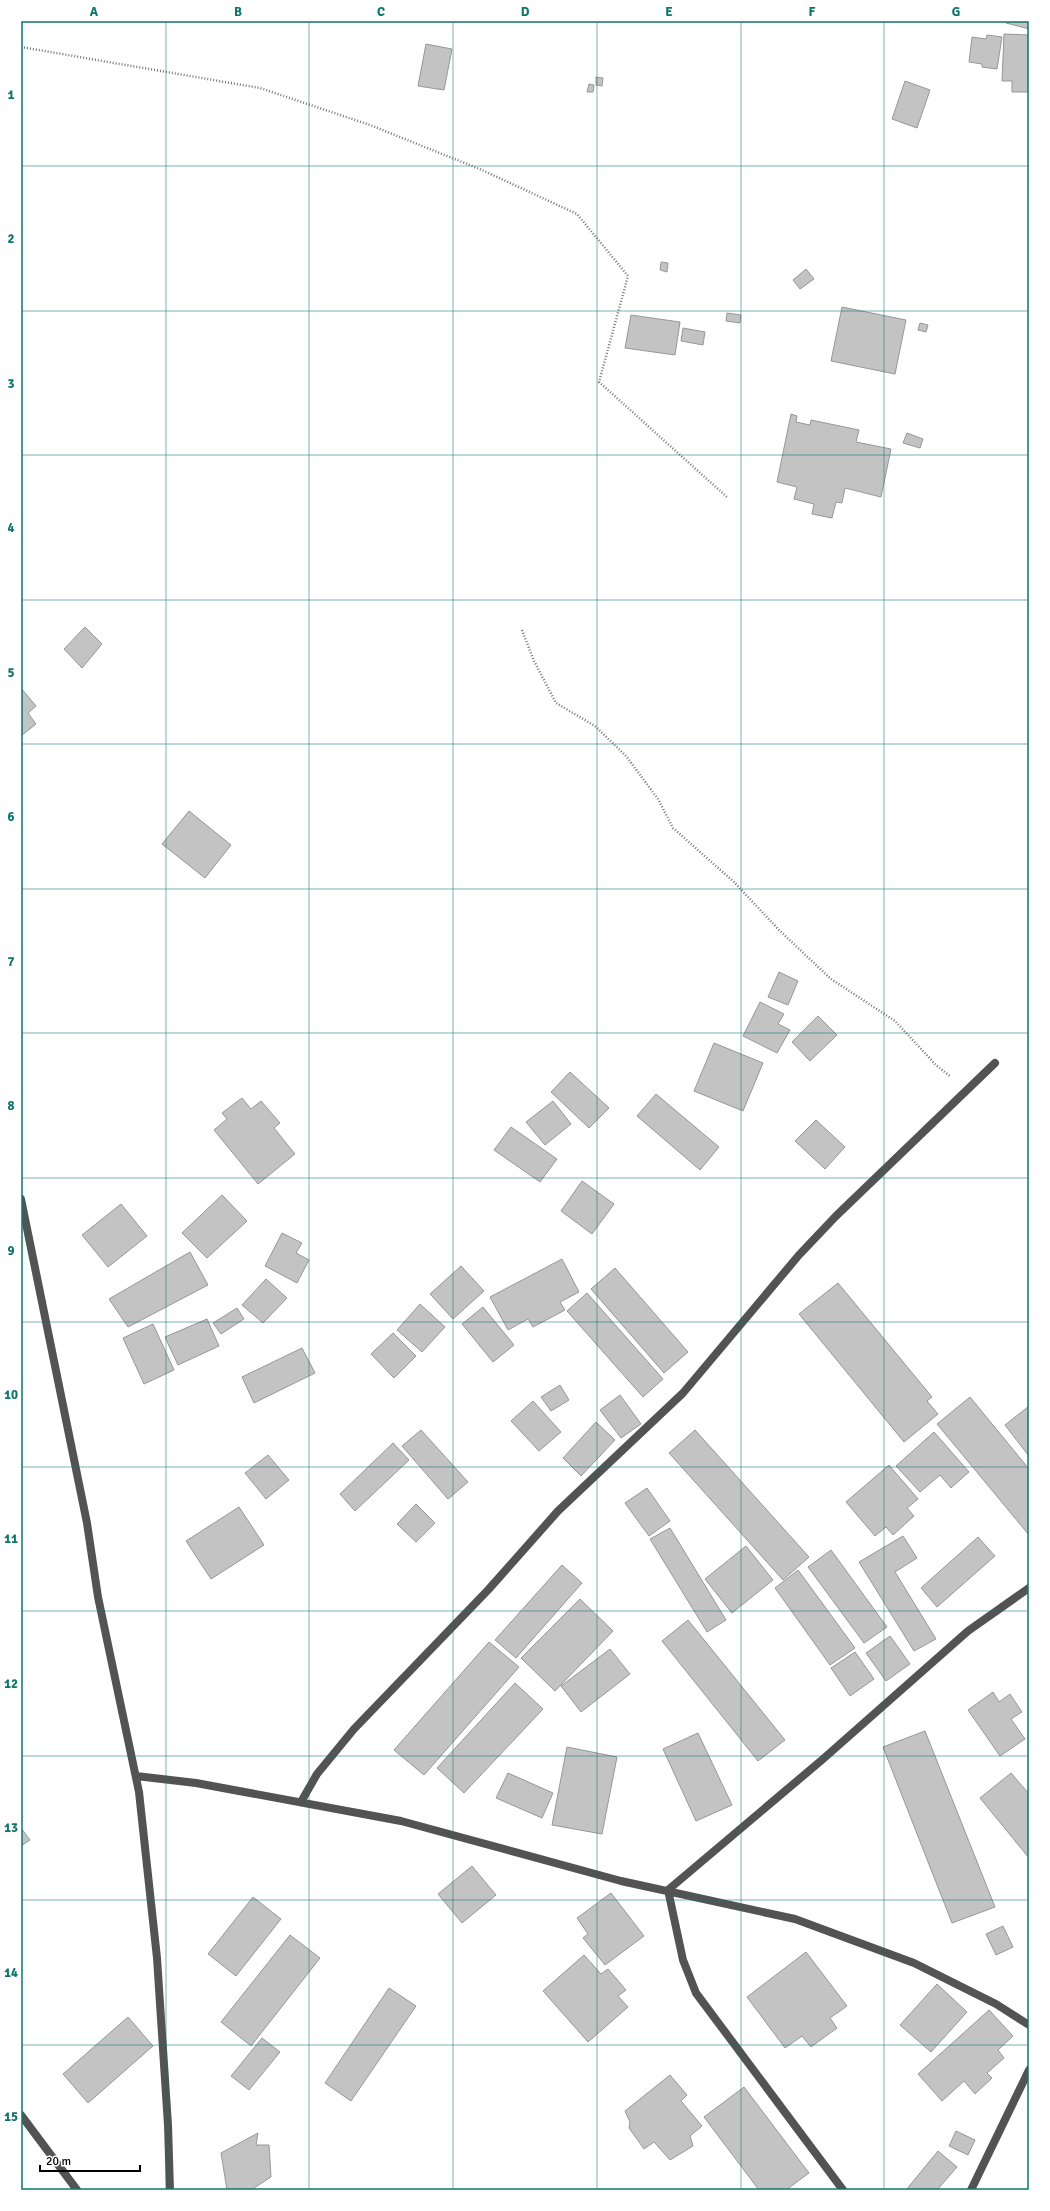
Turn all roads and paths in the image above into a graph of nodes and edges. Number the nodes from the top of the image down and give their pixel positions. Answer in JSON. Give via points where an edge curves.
{"nodes":[{"id":1,"x":21,"y":47,"type":"edge"},
{"id":2,"x":728,"y":498,"type":"dead end"},
{"id":3,"x":522,"y":630,"type":"dead end"},
{"id":4,"x":995,"y":1063,"type":"dead end"},
{"id":5,"x":966,"y":1090,"type":"junction"},
{"id":6,"x":21,"y":1199,"type":"edge"},
{"id":7,"x":1029,"y":1588,"type":"edge"},
{"id":8,"x":136,"y":1776,"type":"junction"},
{"id":9,"x":301,"y":1802,"type":"junction"},
{"id":10,"x":668,"y":1890,"type":"junction"},
{"id":11,"x":1029,"y":2025,"type":"edge"},
{"id":12,"x":1029,"y":2070,"type":"edge"},
{"id":13,"x":21,"y":2115,"type":"edge"},
{"id":14,"x":77,"y":2190,"type":"edge"},
{"id":15,"x":170,"y":2190,"type":"edge"},
{"id":16,"x":843,"y":2190,"type":"edge"},
{"id":17,"x":971,"y":2190,"type":"edge"}],
"edges":[{"from":1,"to":2,"type":"path","via":[[260,88],[370,125],[482,170],[577,214],[628,276],[600,382]]},
{"from":3,"to":5,"type":"path","via":[[534,661],[556,703],[595,726],[626,756],[658,799],[672,828],[734,882],[780,931],[831,979],[895,1021],[936,1065]]},
{"from":4,"to":5,"type":"street"},
{"from":5,"to":9,"type":"street","via":[[836,1216],[799,1255],[683,1393],[558,1511],[488,1590],[354,1729],[317,1774]]},
{"from":6,"to":8,"type":"street","via":[[87,1523],[98,1597]]},
{"from":7,"to":10,"type":"street","via":[[968,1632]]},
{"from":8,"to":9,"type":"street","via":[[196,1783]]},
{"from":8,"to":15,"type":"street","via":[[157,1958],[168,2110]]},
{"from":9,"to":10,"type":"street","via":[[401,1821],[621,1881]]},
{"from":10,"to":11,"type":"street","via":[[795,1919],[854,1939],[914,1963],[996,2004]]},
{"from":10,"to":16,"type":"street","via":[[681,1953],[696,1993]]},
{"from":12,"to":17,"type":"street"},
{"from":13,"to":14,"type":"street"}]}
